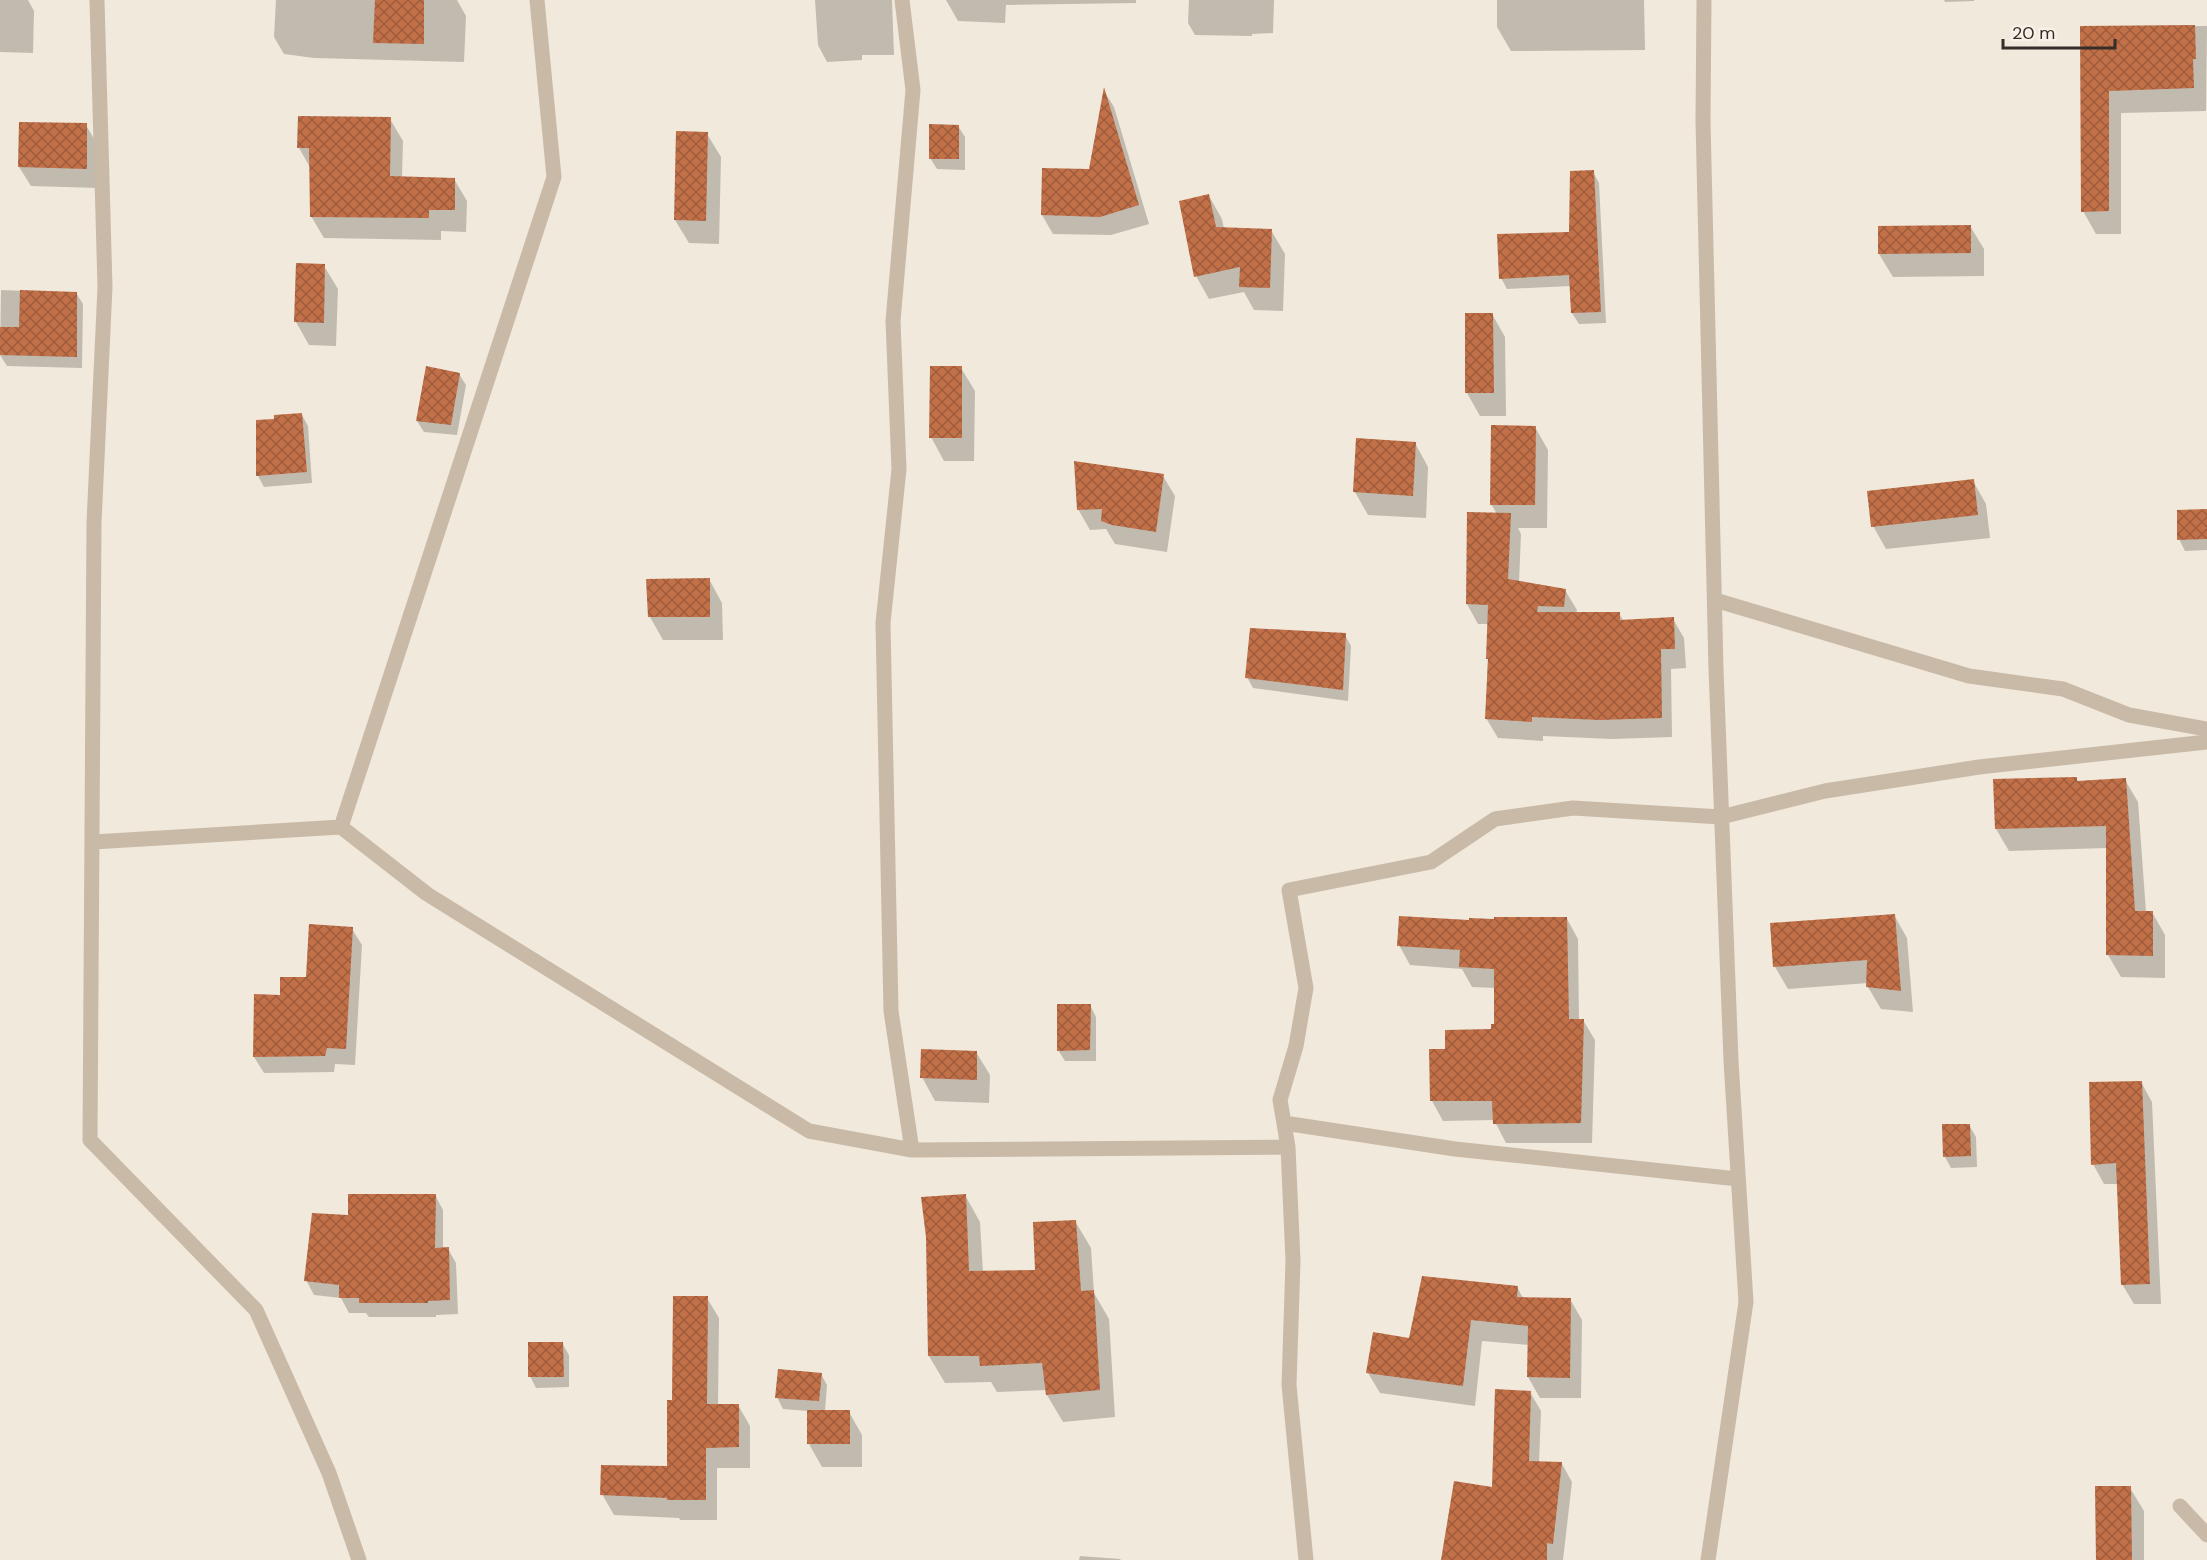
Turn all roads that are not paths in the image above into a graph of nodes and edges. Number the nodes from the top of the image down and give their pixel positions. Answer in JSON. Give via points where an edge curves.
{"nodes":[{"id":1,"x":98,"y":0,"type":"edge"},
{"id":2,"x":537,"y":0,"type":"edge"},
{"id":3,"x":902,"y":0,"type":"edge"},
{"id":4,"x":1704,"y":0,"type":"edge"},
{"id":5,"x":1714,"y":600,"type":"junction"},
{"id":6,"x":2207,"y":729,"type":"edge"},
{"id":7,"x":2207,"y":741,"type":"edge"},
{"id":8,"x":1721,"y":817,"type":"junction"},
{"id":9,"x":341,"y":828,"type":"junction"},
{"id":10,"x":93,"y":842,"type":"junction"},
{"id":11,"x":1284,"y":1123,"type":"junction"},
{"id":12,"x":1288,"y":1147,"type":"junction"},
{"id":13,"x":912,"y":1150,"type":"junction"},
{"id":14,"x":1738,"y":1179,"type":"junction"},
{"id":15,"x":2180,"y":1506,"type":"dead end"},
{"id":16,"x":2207,"y":1535,"type":"edge"},
{"id":17,"x":360,"y":1560,"type":"edge"},
{"id":18,"x":1306,"y":1560,"type":"edge"},
{"id":19,"x":1708,"y":1560,"type":"edge"}],
"edges":[{"from":1,"to":10,"type":"street","via":[[105,287],[94,523]]},
{"from":2,"to":9,"type":"street","via":[[554,177]]},
{"from":3,"to":13,"type":"street","via":[[913,90],[893,321],[899,469],[883,623],[891,1011]]},
{"from":4,"to":5,"type":"street","via":[[1703,121]]},
{"from":5,"to":6,"type":"street","via":[[1969,676],[2064,689],[2129,715]]},
{"from":5,"to":8,"type":"street"},
{"from":7,"to":8,"type":"street","via":[[1979,767],[1825,791]]},
{"from":8,"to":11,"type":"street","via":[[1573,808],[1495,819],[1431,862],[1289,890],[1306,988],[1296,1046],[1280,1100]]},
{"from":8,"to":14,"type":"street"},
{"from":9,"to":10,"type":"street"},
{"from":9,"to":13,"type":"street","via":[[427,894],[809,1131]]},
{"from":10,"to":17,"type":"street","via":[[90,1140],[256,1310],[329,1473]]},
{"from":11,"to":12,"type":"street"},
{"from":11,"to":14,"type":"street","via":[[1455,1149]]},
{"from":12,"to":13,"type":"street"},
{"from":12,"to":18,"type":"street","via":[[1293,1261],[1289,1385]]},
{"from":14,"to":19,"type":"street","via":[[1746,1302]]},
{"from":15,"to":16,"type":"street"}]}
